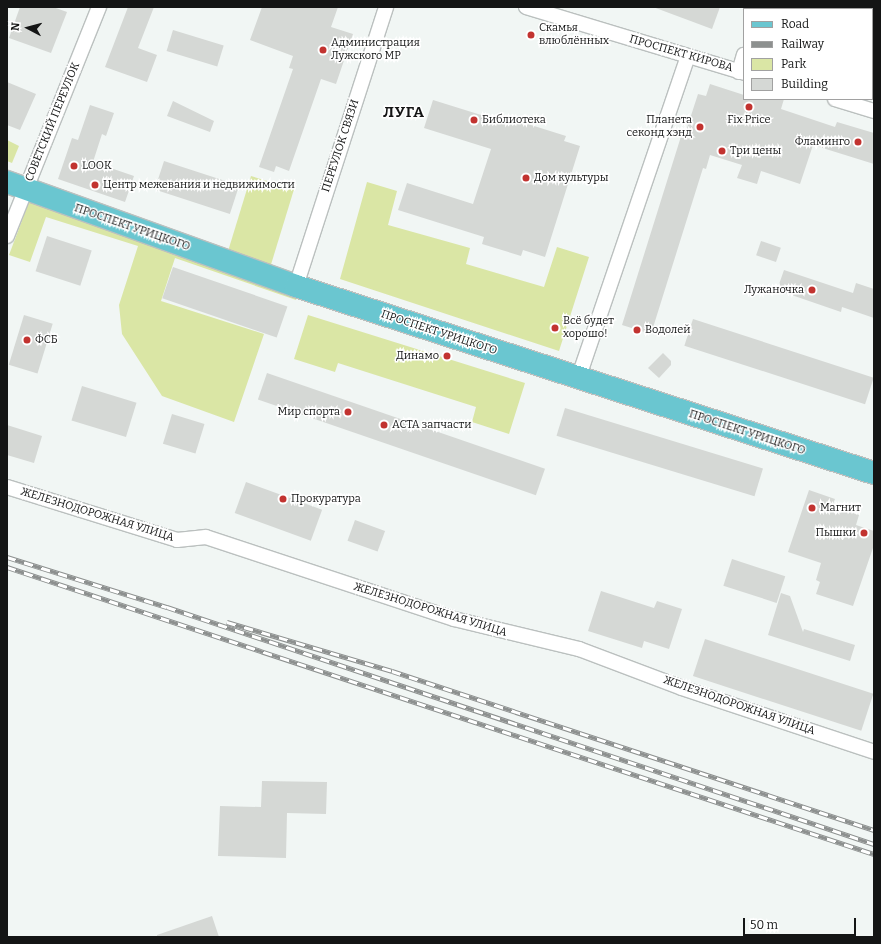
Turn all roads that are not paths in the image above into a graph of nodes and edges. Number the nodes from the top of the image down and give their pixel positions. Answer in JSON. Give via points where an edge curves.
{"nodes":[{"id":1,"x":99,"y":7,"type":"edge"},
{"id":2,"x":386,"y":7,"type":"edge"},
{"id":3,"x":526,"y":7,"type":"edge"},
{"id":4,"x":687,"y":58,"type":"junction"},
{"id":5,"x":743,"y":61,"type":"edge"},
{"id":6,"x":741,"y":72,"type":"edge"},
{"id":7,"x":838,"y":100,"type":"edge"},
{"id":8,"x":874,"y":111,"type":"edge"},
{"id":9,"x":16,"y":186,"type":"edge"},
{"id":10,"x":7,"y":236,"type":"edge"},
{"id":11,"x":296,"y":286,"type":"junction"},
{"id":12,"x":578,"y":379,"type":"junction"},
{"id":13,"x":874,"y":473,"type":"edge"},
{"id":14,"x":7,"y":487,"type":"edge"},
{"id":15,"x":874,"y":752,"type":"edge"}],
"edges":[{"from":1,"to":9,"type":"street","name":"СОВЕТСКИЙ ПЕРЕУЛОК"},
{"from":2,"to":11,"type":"street","name":"ПЕРЕУЛОК СВЯЗИ"},
{"from":3,"to":4,"type":"street","name":"ПРОСПЕКТ КИРОВА"},
{"from":4,"to":6,"type":"street","name":"ПРОСПЕКТ КИРОВА"},
{"from":4,"to":12,"type":"street"},
{"from":5,"to":6,"type":"street"},
{"from":7,"to":8,"type":"street"},
{"from":9,"to":10,"type":"street","name":"СОВЕТСКИЙ ПЕРЕУЛОК"},
{"from":9,"to":11,"type":"main road","name":"ПРОСПЕКТ УРИЦКОГО"},
{"from":11,"to":12,"type":"main road","name":"ПРОСПЕКТ УРИЦКОГО"},
{"from":12,"to":13,"type":"main road","name":"ПРОСПЕКТ УРИЦКОГО"},
{"from":14,"to":15,"type":"street","name":"ЖЕЛЕЗНОДОРОЖНАЯ УЛИЦА","via":[[176,540],[206,537],[454,619],[579,649],[682,688]]}]}
